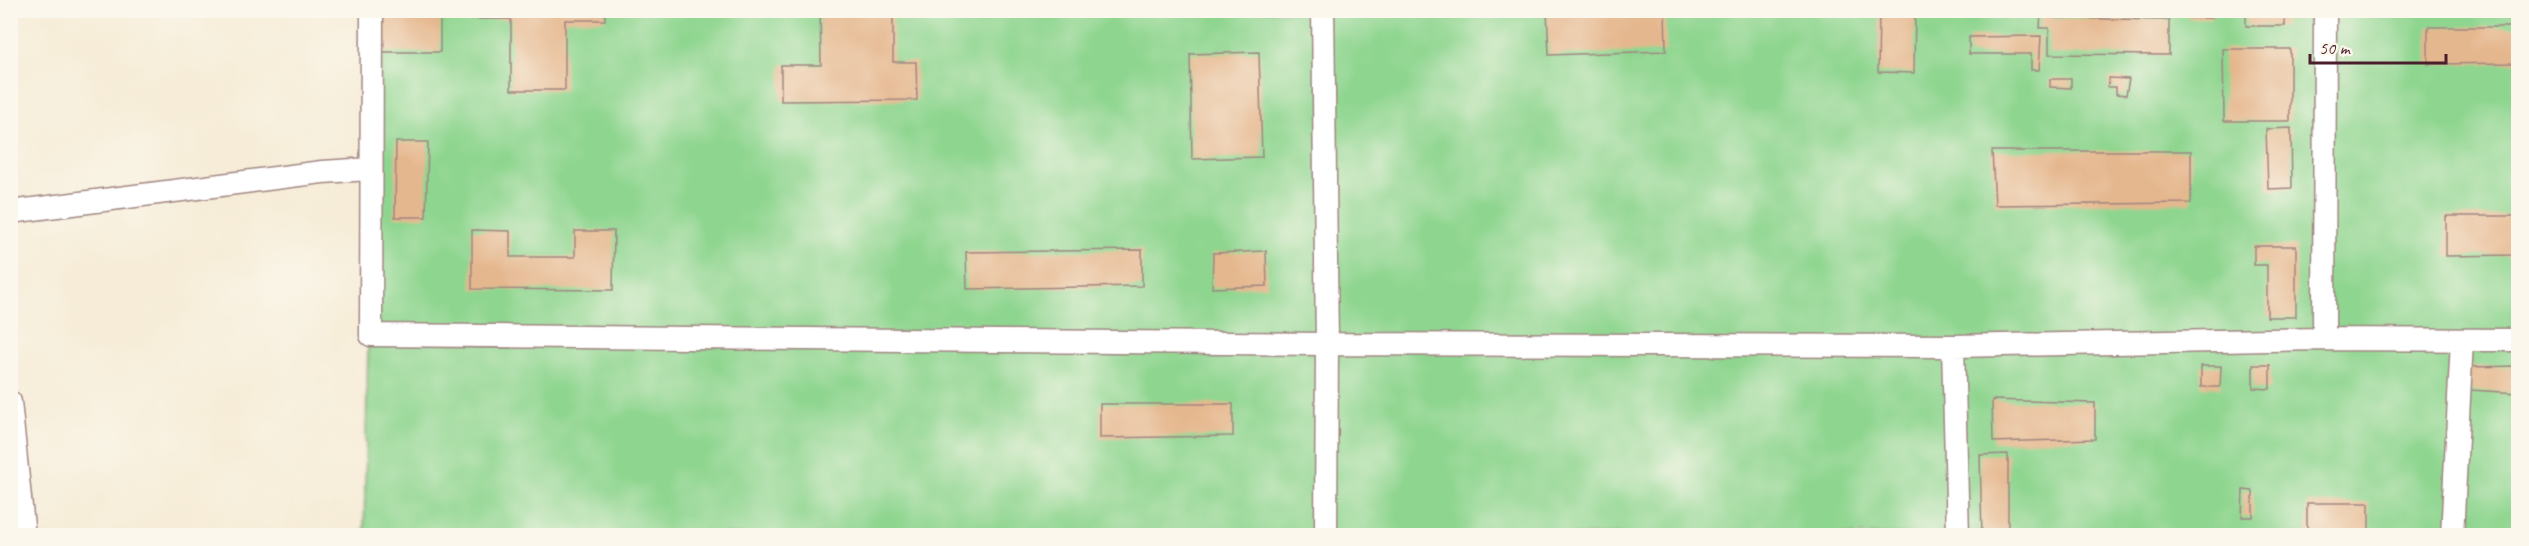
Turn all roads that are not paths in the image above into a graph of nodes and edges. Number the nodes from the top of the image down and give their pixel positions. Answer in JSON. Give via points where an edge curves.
{"nodes":[{"id":1,"x":372,"y":10,"type":"edge"},
{"id":2,"x":1323,"y":10,"type":"edge"},
{"id":3,"x":2325,"y":10,"type":"edge"},
{"id":4,"x":370,"y":169,"type":"junction"},
{"id":5,"x":10,"y":212,"type":"edge"},
{"id":6,"x":2324,"y":339,"type":"junction"},
{"id":7,"x":2462,"y":340,"type":"junction"},
{"id":8,"x":2518,"y":340,"type":"edge"},
{"id":9,"x":1327,"y":344,"type":"junction"},
{"id":10,"x":1953,"y":346,"type":"junction"},
{"id":11,"x":10,"y":402,"type":"edge"},
{"id":12,"x":24,"y":536,"type":"edge"},
{"id":13,"x":1326,"y":536,"type":"edge"},
{"id":14,"x":1958,"y":536,"type":"edge"},
{"id":15,"x":2452,"y":536,"type":"edge"}],
"edges":[{"from":1,"to":4,"type":"street"},
{"from":2,"to":9,"type":"street"},
{"from":3,"to":6,"type":"street"},
{"from":4,"to":5,"type":"street"},
{"from":4,"to":9,"type":"street","via":[[371,335]]},
{"from":6,"to":7,"type":"street"},
{"from":6,"to":10,"type":"street"},
{"from":7,"to":8,"type":"street"},
{"from":7,"to":15,"type":"street"},
{"from":9,"to":10,"type":"street"},
{"from":9,"to":13,"type":"street"},
{"from":10,"to":14,"type":"street"},
{"from":11,"to":12,"type":"street"}]}
